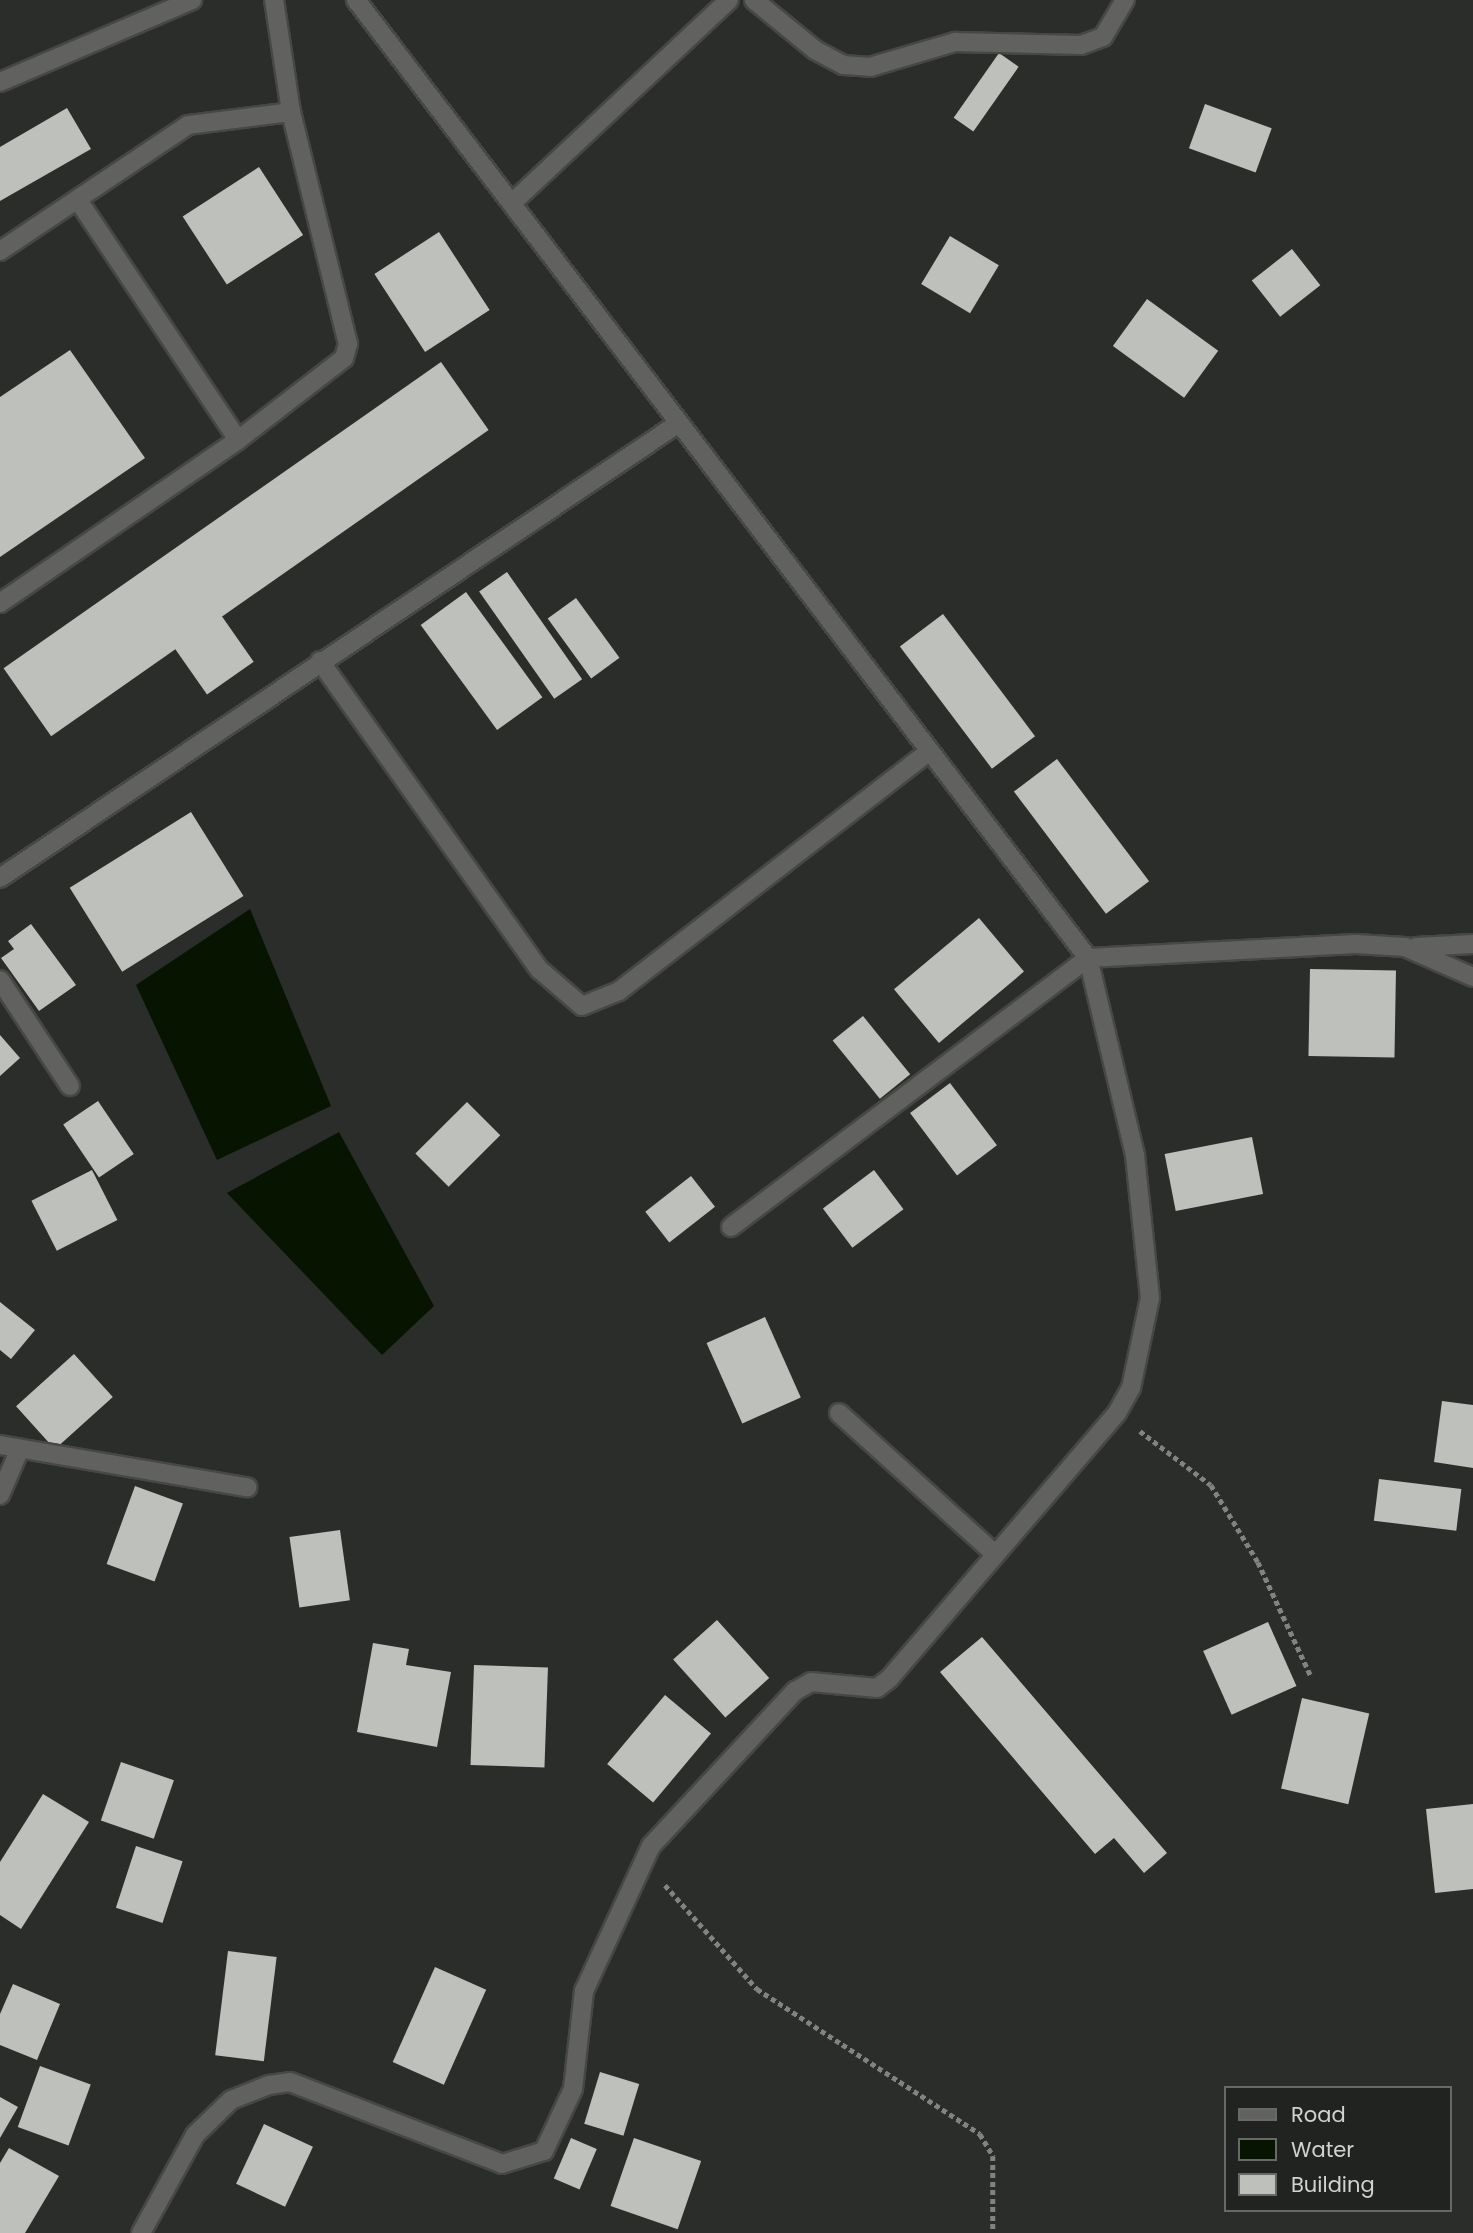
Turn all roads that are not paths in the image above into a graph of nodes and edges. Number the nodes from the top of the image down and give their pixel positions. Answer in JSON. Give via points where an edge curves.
{"nodes":[{"id":1,"x":192,"y":0,"type":"edge"},
{"id":2,"x":274,"y":0,"type":"edge"},
{"id":3,"x":357,"y":0,"type":"edge"},
{"id":4,"x":729,"y":0,"type":"edge"},
{"id":5,"x":754,"y":0,"type":"edge"},
{"id":6,"x":1125,"y":0,"type":"edge"},
{"id":7,"x":0,"y":82,"type":"edge"},
{"id":8,"x":290,"y":112,"type":"junction"},
{"id":9,"x":80,"y":203,"type":"junction"},
{"id":10,"x":512,"y":204,"type":"junction"},
{"id":11,"x":0,"y":251,"type":"edge"},
{"id":12,"x":679,"y":423,"type":"junction"},
{"id":13,"x":237,"y":440,"type":"junction"},
{"id":14,"x":0,"y":603,"type":"edge"},
{"id":15,"x":320,"y":661,"type":"junction"},
{"id":16,"x":929,"y":751,"type":"junction"},
{"id":17,"x":0,"y":878,"type":"edge"},
{"id":18,"x":1473,"y":944,"type":"edge"},
{"id":19,"x":1405,"y":947,"type":"junction"},
{"id":20,"x":1088,"y":958,"type":"junction"},
{"id":21,"x":1473,"y":977,"type":"edge"},
{"id":22,"x":0,"y":980,"type":"edge"},
{"id":23,"x":70,"y":1086,"type":"dead end"},
{"id":24,"x":731,"y":1227,"type":"dead end"},
{"id":25,"x":839,"y":1413,"type":"dead end"},
{"id":26,"x":0,"y":1445,"type":"edge"},
{"id":27,"x":19,"y":1451,"type":"junction"},
{"id":28,"x":247,"y":1487,"type":"dead end"},
{"id":29,"x":0,"y":1495,"type":"edge"},
{"id":30,"x":995,"y":1554,"type":"junction"},
{"id":31,"x":141,"y":2233,"type":"edge"}],
"edges":[{"from":1,"to":7,"type":"street"},
{"from":2,"to":8,"type":"street"},
{"from":3,"to":10,"type":"street"},
{"from":4,"to":10,"type":"street"},
{"from":5,"to":6,"type":"street","via":[[815,50],[843,65],[870,67],[955,42],[1081,46],[1103,37]]},
{"from":8,"to":9,"type":"street","via":[[188,125]]},
{"from":8,"to":13,"type":"street","via":[[348,344],[336,368]]},
{"from":9,"to":11,"type":"street"},
{"from":9,"to":13,"type":"street"},
{"from":10,"to":12,"type":"street"},
{"from":12,"to":15,"type":"street"},
{"from":12,"to":16,"type":"street"},
{"from":13,"to":14,"type":"street"},
{"from":15,"to":16,"type":"street","via":[[540,970],[582,1006],[619,991]]},
{"from":15,"to":17,"type":"street"},
{"from":16,"to":20,"type":"street"},
{"from":18,"to":19,"type":"street"},
{"from":19,"to":20,"type":"street"},
{"from":19,"to":21,"type":"street"},
{"from":20,"to":24,"type":"street"},
{"from":20,"to":30,"type":"street","via":[[1135,1155],[1150,1298],[1131,1388],[1117,1413]]},
{"from":22,"to":23,"type":"street"},
{"from":25,"to":30,"type":"street"},
{"from":26,"to":27,"type":"street"},
{"from":27,"to":28,"type":"street"},
{"from":27,"to":29,"type":"street"},
{"from":30,"to":31,"type":"street","via":[[877,1688],[811,1682],[795,1691],[687,1800],[644,1860],[584,1991],[573,2089],[544,2151],[502,2164],[290,2082],[269,2085],[231,2100],[195,2135]]}]}
